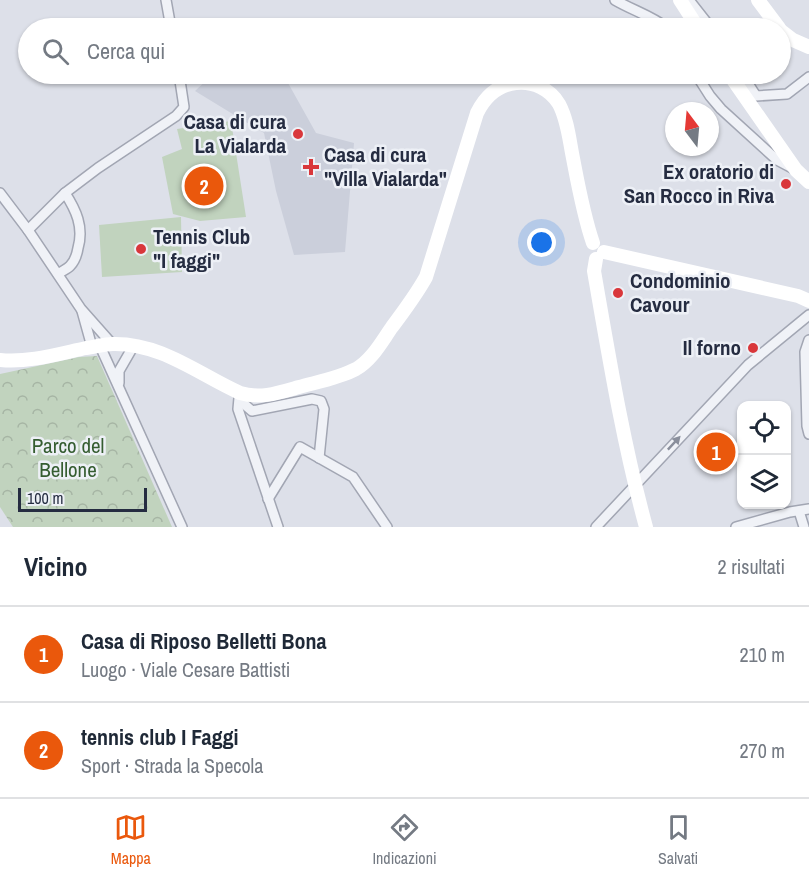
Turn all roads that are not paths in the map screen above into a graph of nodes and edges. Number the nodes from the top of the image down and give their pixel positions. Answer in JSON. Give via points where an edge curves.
{"nodes":[{"id":1,"x":166,"y":0,"type":"edge"},
{"id":2,"x":615,"y":0,"type":"edge"},
{"id":3,"x":680,"y":0,"type":"edge"},
{"id":4,"x":689,"y":0,"type":"edge"},
{"id":5,"x":758,"y":0,"type":"edge"},
{"id":6,"x":169,"y":18,"type":"edge"},
{"id":7,"x":652,"y":18,"type":"edge"},
{"id":8,"x":692,"y":18,"type":"edge"},
{"id":9,"x":703,"y":18,"type":"edge"},
{"id":10,"x":772,"y":18,"type":"edge"},
{"id":11,"x":791,"y":38,"type":"edge"},
{"id":12,"x":809,"y":47,"type":"edge"},
{"id":13,"x":809,"y":77,"type":"edge"},
{"id":14,"x":181,"y":84,"type":"edge"},
{"id":15,"x":511,"y":84,"type":"edge"},
{"id":16,"x":531,"y":84,"type":"edge"},
{"id":17,"x":702,"y":84,"type":"edge"},
{"id":18,"x":736,"y":84,"type":"edge"},
{"id":19,"x":748,"y":84,"type":"edge"},
{"id":20,"x":796,"y":170,"type":"junction"},
{"id":21,"x":809,"y":182,"type":"edge"},
{"id":22,"x":0,"y":193,"type":"edge"},
{"id":23,"x":65,"y":193,"type":"junction"},
{"id":24,"x":28,"y":230,"type":"junction"},
{"id":25,"x":598,"y":252,"type":"junction"},
{"id":26,"x":58,"y":274,"type":"junction"},
{"id":27,"x":809,"y":301,"type":"edge"},
{"id":28,"x":81,"y":309,"type":"junction"},
{"id":29,"x":809,"y":314,"type":"edge"},
{"id":30,"x":809,"y":340,"type":"edge"},
{"id":31,"x":134,"y":345,"type":"junction"},
{"id":32,"x":101,"y":346,"type":"junction"},
{"id":33,"x":0,"y":360,"type":"edge"},
{"id":34,"x":16,"y":362,"type":"junction"},
{"id":35,"x":0,"y":368,"type":"edge"},
{"id":36,"x":120,"y":392,"type":"junction"},
{"id":37,"x":240,"y":393,"type":"junction"},
{"id":38,"x":809,"y":434,"type":"edge"},
{"id":39,"x":319,"y":458,"type":"junction"},
{"id":40,"x":635,"y":487,"type":"junction"},
{"id":41,"x":268,"y":499,"type":"junction"},
{"id":42,"x":804,"y":510,"type":"edge"},
{"id":43,"x":598,"y":525,"type":"edge"},
{"id":44,"x":182,"y":527,"type":"edge"},
{"id":45,"x":278,"y":527,"type":"edge"},
{"id":46,"x":387,"y":527,"type":"edge"},
{"id":47,"x":646,"y":527,"type":"edge"},
{"id":48,"x":736,"y":527,"type":"edge"},
{"id":49,"x":804,"y":527,"type":"edge"}],
"edges":[{"from":1,"to":6,"type":"street"},
{"from":2,"to":7,"type":"street"},
{"from":3,"to":8,"type":"main road"},
{"from":4,"to":9,"type":"street"},
{"from":5,"to":10,"type":"main road"},
{"from":11,"to":12,"type":"main road"},
{"from":13,"to":19,"type":"street","via":[[787,94],[756,96]]},
{"from":14,"to":23,"type":"street","via":[[184,106],[176,116]]},
{"from":15,"to":37,"type":"main road","via":[[490,94],[477,113],[426,278],[372,355],[357,368],[338,376],[273,395]]},
{"from":16,"to":25,"type":"main road","via":[[546,91],[558,104],[566,125],[585,220]]},
{"from":17,"to":20,"type":"street","via":[[721,109],[777,160]]},
{"from":18,"to":20,"type":"main road"},
{"from":20,"to":21,"type":"main road"},
{"from":22,"to":24,"type":"street"},
{"from":23,"to":24,"type":"street"},
{"from":23,"to":26,"type":"street","via":[[75,208],[80,243],[70,266]]},
{"from":24,"to":26,"type":"street"},
{"from":25,"to":27,"type":"main road"},
{"from":25,"to":40,"type":"main road","via":[[594,271]]},
{"from":26,"to":28,"type":"street"},
{"from":27,"to":29,"type":"main road"},
{"from":28,"to":32,"type":"street"},
{"from":28,"to":32,"type":"street"},
{"from":40,"to":29,"type":"street","one_way":true,"via":[[748,365]]},
{"from":30,"to":38,"type":"street","via":[[805,352]]},
{"from":31,"to":32,"type":"main road"},
{"from":31,"to":36,"type":"street","via":[[119,371]]},
{"from":31,"to":37,"type":"main road","via":[[170,357]]},
{"from":32,"to":34,"type":"main road"},
{"from":32,"to":36,"type":"street"},
{"from":33,"to":34,"type":"main road"},
{"from":34,"to":35,"type":"street"},
{"from":36,"to":44,"type":"street"},
{"from":37,"to":39,"type":"street","via":[[252,411],[312,399],[321,401],[324,409]]},
{"from":37,"to":41,"type":"street","via":[[238,409]]},
{"from":39,"to":41,"type":"street","via":[[300,447]]},
{"from":39,"to":46,"type":"street","via":[[352,477]]},
{"from":40,"to":43,"type":"street"},
{"from":40,"to":47,"type":"main road"},
{"from":41,"to":45,"type":"street"},
{"from":42,"to":48,"type":"street"},
{"from":42,"to":49,"type":"street"}]}
